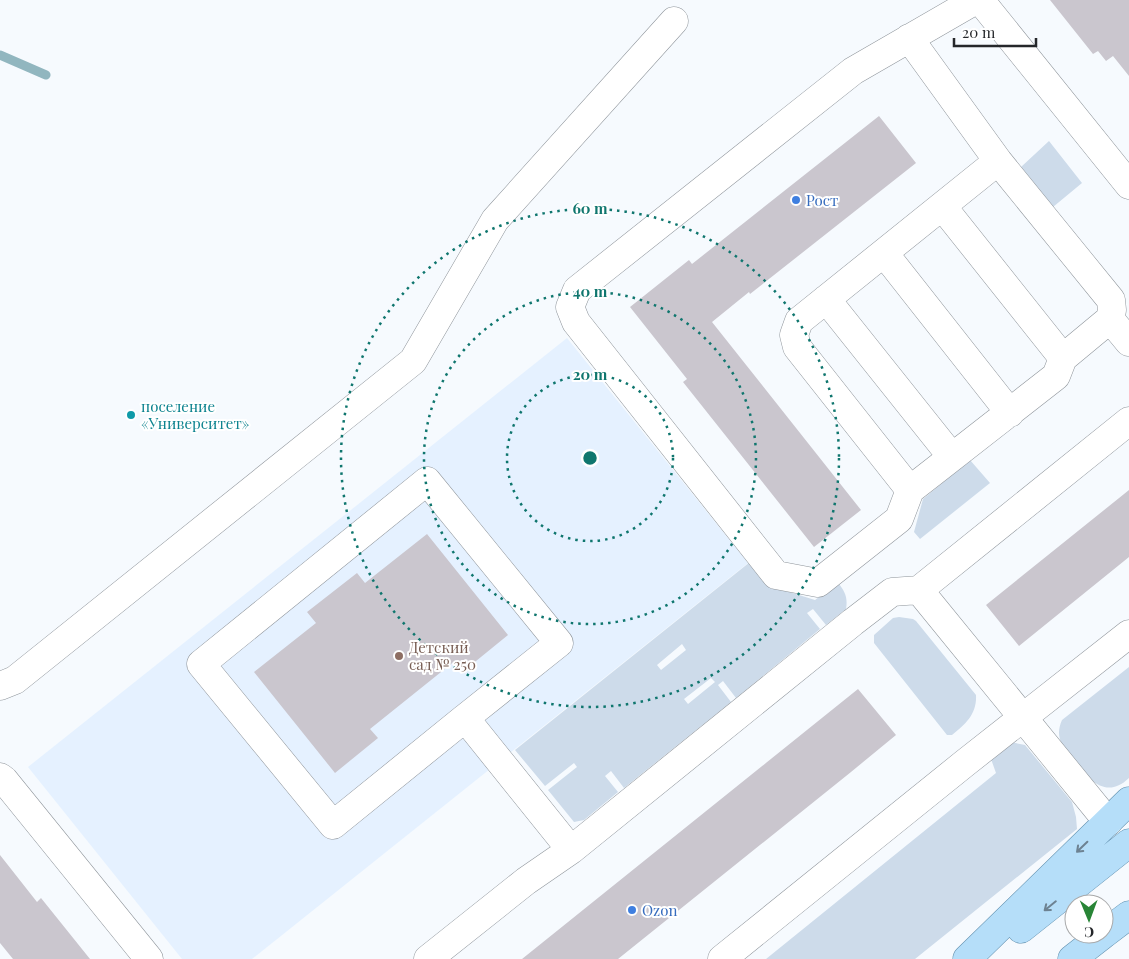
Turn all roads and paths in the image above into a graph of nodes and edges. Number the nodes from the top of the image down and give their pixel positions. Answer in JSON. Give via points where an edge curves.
{"nodes":[{"id":1,"x":976,"y":0,"type":"edge"},
{"id":2,"x":980,"y":0,"type":"edge"},
{"id":3,"x":674,"y":21,"type":"dead end"},
{"id":4,"x":909,"y":38,"type":"junction"},
{"id":5,"x":998,"y":160,"type":"junction"},
{"id":6,"x":1129,"y":185,"type":"edge"},
{"id":7,"x":942,"y":206,"type":"junction"},
{"id":8,"x":884,"y":253,"type":"junction"},
{"id":9,"x":826,"y":299,"type":"junction"},
{"id":10,"x":1110,"y":319,"type":"junction"},
{"id":11,"x":1129,"y":342,"type":"edge"},
{"id":12,"x":1063,"y":358,"type":"junction"},
{"id":13,"x":1010,"y":413,"type":"junction"},
{"id":14,"x":1129,"y":421,"type":"edge"},
{"id":15,"x":952,"y":457,"type":"junction"},
{"id":16,"x":910,"y":490,"type":"junction"},
{"id":17,"x":919,"y":590,"type":"junction"},
{"id":18,"x":1129,"y":634,"type":"edge"},
{"id":19,"x":0,"y":686,"type":"edge"},
{"id":20,"x":465,"y":718,"type":"junction"},
{"id":21,"x":1023,"y":718,"type":"junction"},
{"id":22,"x":0,"y":778,"type":"edge"},
{"id":23,"x":1129,"y":800,"type":"edge"},
{"id":24,"x":1108,"y":822,"type":"junction"},
{"id":25,"x":1129,"y":842,"type":"edge"},
{"id":26,"x":571,"y":850,"type":"junction"},
{"id":27,"x":1129,"y":915,"type":"edge"},
{"id":28,"x":1114,"y":926,"type":"edge"},
{"id":29,"x":1091,"y":944,"type":"edge"},
{"id":30,"x":149,"y":959,"type":"edge"},
{"id":31,"x":428,"y":959,"type":"edge"},
{"id":32,"x":722,"y":959,"type":"edge"},
{"id":33,"x":967,"y":959,"type":"edge"},
{"id":34,"x":984,"y":959,"type":"edge"},
{"id":35,"x":1072,"y":959,"type":"edge"}],
"edges":[{"from":1,"to":4,"type":"lane"},
{"from":2,"to":6,"type":"lane"},
{"from":3,"to":19,"type":"lane","via":[[495,220],[413,361],[16,680]]},
{"from":4,"to":5,"type":"lane"},
{"from":4,"to":16,"type":"lane","via":[[853,71],[577,290],[570,306],[576,322],[776,574],[818,583],[899,519]]},
{"from":5,"to":7,"type":"lane"},
{"from":5,"to":10,"type":"lane","via":[[1111,300]]},
{"from":7,"to":8,"type":"lane"},
{"from":7,"to":12,"type":"lane"},
{"from":8,"to":9,"type":"lane"},
{"from":8,"to":13,"type":"lane"},
{"from":9,"to":15,"type":"lane"},
{"from":9,"to":16,"type":"lane","via":[[799,322],[794,334],[798,347]]},
{"from":10,"to":11,"type":"lane"},
{"from":10,"to":12,"type":"lane"},
{"from":12,"to":13,"type":"lane","via":[[1056,376]]},
{"from":13,"to":15,"type":"lane"},
{"from":14,"to":17,"type":"lane"},
{"from":15,"to":16,"type":"lane"},
{"from":17,"to":21,"type":"lane"},
{"from":17,"to":26,"type":"lane","via":[[892,592]]},
{"from":18,"to":21,"type":"lane"},
{"from":20,"to":20,"type":"lane","via":[[559,642],[427,481],[201,664],[333,825]]},
{"from":20,"to":26,"type":"lane"},
{"from":21,"to":24,"type":"lane"},
{"from":21,"to":32,"type":"lane"},
{"from":22,"to":30,"type":"lane"},
{"from":23,"to":24,"type":"main road"},
{"from":24,"to":33,"type":"main road","one_way":true},
{"from":25,"to":34,"type":"main road","one_way":true},
{"from":26,"to":31,"type":"lane","via":[[526,881]]},
{"from":27,"to":28,"type":"main road"},
{"from":29,"to":35,"type":"main road"}]}
